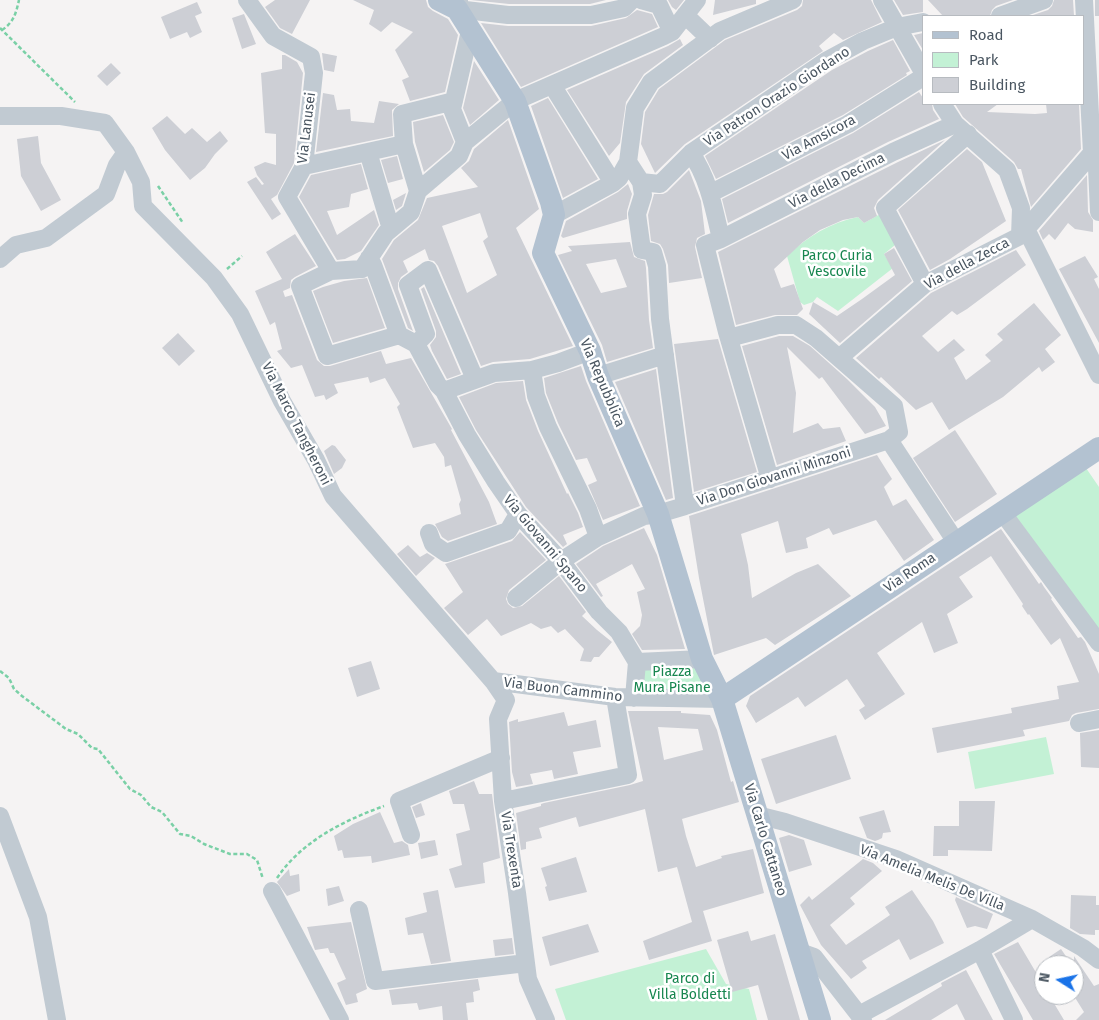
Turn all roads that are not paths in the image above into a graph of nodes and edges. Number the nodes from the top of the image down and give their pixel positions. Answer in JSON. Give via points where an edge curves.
{"nodes":[{"id":1,"x":247,"y":0,"type":"edge"},
{"id":2,"x":632,"y":0,"type":"edge"},
{"id":3,"x":641,"y":0,"type":"edge"},
{"id":4,"x":697,"y":0,"type":"edge"},
{"id":5,"x":792,"y":0,"type":"edge"},
{"id":6,"x":882,"y":0,"type":"edge"},
{"id":7,"x":1044,"y":0,"type":"edge"},
{"id":8,"x":1084,"y":0,"type":"edge"},
{"id":9,"x":660,"y":2,"type":"edge"},
{"id":10,"x":452,"y":3,"type":"edge"},
{"id":11,"x":685,"y":15,"type":"junction"},
{"id":12,"x":1003,"y":15,"type":"edge"},
{"id":13,"x":922,"y":22,"type":"edge"},
{"id":14,"x":896,"y":27,"type":"junction"},
{"id":15,"x":1084,"y":27,"type":"edge"},
{"id":16,"x":672,"y":32,"type":"junction"},
{"id":17,"x":715,"y":35,"type":"junction"},
{"id":18,"x":476,"y":39,"type":"junction"},
{"id":19,"x":922,"y":70,"type":"edge"},
{"id":20,"x":552,"y":85,"type":"junction"},
{"id":21,"x":454,"y":101,"type":"junction"},
{"id":22,"x":515,"y":101,"type":"junction"},
{"id":23,"x":943,"y":105,"type":"edge"},
{"id":24,"x":0,"y":116,"type":"edge"},
{"id":25,"x":961,"y":129,"type":"junction"},
{"id":26,"x":466,"y":142,"type":"junction"},
{"id":27,"x":404,"y":144,"type":"junction"},
{"id":28,"x":126,"y":152,"type":"junction"},
{"id":29,"x":368,"y":152,"type":"junction"},
{"id":30,"x":691,"y":153,"type":"junction"},
{"id":31,"x":1092,"y":153,"type":"junction"},
{"id":32,"x":628,"y":162,"type":"junction"},
{"id":33,"x":304,"y":166,"type":"junction"},
{"id":34,"x":616,"y":181,"type":"junction"},
{"id":35,"x":641,"y":182,"type":"junction"},
{"id":36,"x":418,"y":191,"type":"junction"},
{"id":37,"x":711,"y":194,"type":"junction"},
{"id":38,"x":1099,"y":212,"type":"edge"},
{"id":39,"x":554,"y":215,"type":"junction"},
{"id":40,"x":391,"y":229,"type":"junction"},
{"id":41,"x":1023,"y":233,"type":"junction"},
{"id":42,"x":721,"y":239,"type":"junction"},
{"id":43,"x":369,"y":258,"type":"junction"},
{"id":44,"x":0,"y":259,"type":"edge"},
{"id":45,"x":331,"y":271,"type":"junction"},
{"id":46,"x":925,"y":284,"type":"junction"},
{"id":47,"x":399,"y":334,"type":"junction"},
{"id":48,"x":728,"y":335,"type":"junction"},
{"id":49,"x":416,"y":344,"type":"junction"},
{"id":50,"x":665,"y":349,"type":"junction"},
{"id":51,"x":590,"y":351,"type":"junction"},
{"id":52,"x":839,"y":358,"type":"junction"},
{"id":53,"x":532,"y":370,"type":"junction"},
{"id":54,"x":1099,"y":375,"type":"edge"},
{"id":55,"x":598,"y":376,"type":"junction"},
{"id":56,"x":475,"y":379,"type":"junction"},
{"id":57,"x":444,"y":391,"type":"junction"},
{"id":58,"x":889,"y":440,"type":"junction"},
{"id":59,"x":1099,"y":448,"type":"edge"},
{"id":60,"x":770,"y":478,"type":"junction"},
{"id":61,"x":685,"y":506,"type":"junction"},
{"id":62,"x":1002,"y":512,"type":"junction"},
{"id":63,"x":518,"y":514,"type":"junction"},
{"id":64,"x":658,"y":514,"type":"junction"},
{"id":65,"x":429,"y":533,"type":"dead end"},
{"id":66,"x":598,"y":537,"type":"junction"},
{"id":67,"x":956,"y":542,"type":"junction"},
{"id":68,"x":561,"y":561,"type":"junction"},
{"id":69,"x":516,"y":598,"type":"dead end"},
{"id":70,"x":1099,"y":643,"type":"edge"},
{"id":71,"x":702,"y":659,"type":"junction"},
{"id":72,"x":637,"y":662,"type":"junction"},
{"id":73,"x":493,"y":681,"type":"junction"},
{"id":74,"x":616,"y":697,"type":"junction"},
{"id":75,"x":634,"y":698,"type":"junction"},
{"id":76,"x":722,"y":699,"type":"junction"},
{"id":77,"x":1099,"y":720,"type":"edge"},
{"id":78,"x":1079,"y":723,"type":"dead end"},
{"id":79,"x":501,"y":758,"type":"junction"},
{"id":80,"x":503,"y":801,"type":"junction"},
{"id":81,"x":757,"y":815,"type":"junction"},
{"id":82,"x":0,"y":816,"type":"edge"},
{"id":83,"x":411,"y":835,"type":"dead end"},
{"id":84,"x":272,"y":891,"type":"road end"},
{"id":85,"x":359,"y":910,"type":"dead end"},
{"id":86,"x":1032,"y":919,"type":"junction"},
{"id":87,"x":980,"y":950,"type":"junction"},
{"id":88,"x":1099,"y":960,"type":"edge"},
{"id":89,"x":526,"y":963,"type":"junction"},
{"id":90,"x":818,"y":978,"type":"junction"},
{"id":91,"x":861,"y":1018,"type":"edge"},
{"id":92,"x":57,"y":1020,"type":"edge"},
{"id":93,"x":340,"y":1020,"type":"edge"},
{"id":94,"x":546,"y":1020,"type":"edge"},
{"id":95,"x":820,"y":1020,"type":"edge"},
{"id":96,"x":1014,"y":1020,"type":"edge"}],
"edges":[{"from":1,"to":33,"type":"street","name":"Via Lanusei","via":[[272,36],[311,57],[314,73]]},
{"from":2,"to":10,"type":"street","via":[[624,8],[591,15],[508,14]]},
{"from":3,"to":9,"type":"street"},
{"from":4,"to":11,"type":"street"},
{"from":5,"to":17,"type":"street"},
{"from":6,"to":14,"type":"street"},
{"from":7,"to":12,"type":"street"},
{"from":8,"to":15,"type":"street"},
{"from":9,"to":16,"type":"street"},
{"from":10,"to":18,"type":"main road"},
{"from":11,"to":16,"type":"street"},
{"from":11,"to":17,"type":"street"},
{"from":13,"to":14,"type":"street","name":"Via Patron Orazio Giordano"},
{"from":14,"to":19,"type":"street"},
{"from":14,"to":30,"type":"street","name":"Via Patron Orazio Giordano","via":[[826,61]]},
{"from":15,"to":31,"type":"street"},
{"from":16,"to":20,"type":"street"},
{"from":17,"to":32,"type":"street","via":[[651,82],[635,108]]},
{"from":18,"to":21,"type":"street"},
{"from":18,"to":22,"type":"main road"},
{"from":19,"to":37,"type":"street","name":"Via Amsicora","via":[[848,124]]},
{"from":20,"to":22,"type":"street"},
{"from":20,"to":34,"type":"street"},
{"from":21,"to":26,"type":"street","via":[[452,109]]},
{"from":21,"to":27,"type":"street","via":[[402,114]]},
{"from":22,"to":26,"type":"street"},
{"from":22,"to":39,"type":"main road"},
{"from":23,"to":25,"type":"street"},
{"from":24,"to":28,"type":"street","name":"Via Marco Tangheroni","via":[[61,116],[105,123]]},
{"from":25,"to":41,"type":"street","via":[[1007,170],[1021,208]]},
{"from":25,"to":42,"type":"street","name":"Via della Decima","via":[[892,152]]},
{"from":25,"to":46,"type":"street","via":[[885,208]]},
{"from":26,"to":36,"type":"street","via":[[459,156]]},
{"from":27,"to":29,"type":"street"},
{"from":27,"to":36,"type":"street"},
{"from":28,"to":44,"type":"street","via":[[117,165],[106,194],[46,238],[16,245]]},
{"from":28,"to":73,"type":"street","name":"Via Marco Tangheroni","via":[[141,182],[143,206],[214,278],[240,314],[333,496]]},
{"from":29,"to":33,"type":"street"},
{"from":29,"to":40,"type":"street"},
{"from":30,"to":35,"type":"street","name":"Via Patron Orazio Giordano","via":[[660,184]]},
{"from":30,"to":37,"type":"street"},
{"from":31,"to":38,"type":"street","via":[[1097,168]]},
{"from":31,"to":41,"type":"street"},
{"from":32,"to":34,"type":"street"},
{"from":32,"to":35,"type":"street"},
{"from":33,"to":45,"type":"street","name":"Via Lanusei","via":[[287,197]]},
{"from":34,"to":39,"type":"street"},
{"from":35,"to":50,"type":"street","via":[[643,195],[637,214],[642,250],[653,252],[657,266]]},
{"from":36,"to":40,"type":"street","via":[[411,212]]},
{"from":37,"to":42,"type":"street"},
{"from":39,"to":51,"type":"main road","name":"Via Repubblica","via":[[543,253]]},
{"from":40,"to":43,"type":"street"},
{"from":41,"to":46,"type":"street","name":"Via della Zecca"},
{"from":41,"to":54,"type":"street"},
{"from":42,"to":48,"type":"street","via":[[706,245]]},
{"from":43,"to":45,"type":"street","via":[[362,269]]},
{"from":43,"to":47,"type":"street"},
{"from":45,"to":47,"type":"street","via":[[300,286],[327,356]]},
{"from":46,"to":52,"type":"street","name":"Via della Zecca"},
{"from":47,"to":49,"type":"street"},
{"from":48,"to":52,"type":"street","via":[[778,325],[796,325]]},
{"from":48,"to":60,"type":"street"},
{"from":49,"to":56,"type":"street","via":[[426,334],[408,285],[428,270]]},
{"from":49,"to":57,"type":"street","name":"Via Giovanni Spano","via":[[438,386]]},
{"from":50,"to":55,"type":"street"},
{"from":50,"to":61,"type":"street"},
{"from":51,"to":53,"type":"street"},
{"from":51,"to":55,"type":"main road","name":"Via Repubblica"},
{"from":52,"to":58,"type":"street","via":[[894,406],[899,432]]},
{"from":53,"to":56,"type":"street","via":[[500,372]]},
{"from":53,"to":66,"type":"street","via":[[536,396],[548,427]]},
{"from":55,"to":64,"type":"main road","name":"Via Repubblica"},
{"from":56,"to":57,"type":"street"},
{"from":57,"to":63,"type":"street","name":"Via Giovanni Spano","via":[[467,435]]},
{"from":58,"to":60,"type":"street","name":"Via Don Giovanni Minzoni"},
{"from":58,"to":67,"type":"street"},
{"from":59,"to":62,"type":"main road","name":"Via Roma"},
{"from":60,"to":61,"type":"street","name":"Via Don Giovanni Minzoni"},
{"from":61,"to":64,"type":"street","name":"Via Don Giovanni Minzoni"},
{"from":62,"to":67,"type":"main road","name":"Via Roma"},
{"from":62,"to":70,"type":"street"},
{"from":63,"to":65,"type":"street","via":[[508,530],[446,553],[433,544]]},
{"from":63,"to":68,"type":"street","name":"Via Giovanni Spano"},
{"from":64,"to":66,"type":"street","name":"Via Don Giovanni Minzoni","via":[[644,516]]},
{"from":64,"to":71,"type":"main road","name":"Via Repubblica"},
{"from":66,"to":68,"type":"street","name":"Via Don Giovanni Minzoni"},
{"from":67,"to":76,"type":"main road","name":"Via Roma"},
{"from":68,"to":69,"type":"street","name":"Via Don Giovanni Minzoni"},
{"from":68,"to":72,"type":"street","name":"Via Giovanni Spano","via":[[599,612],[619,632]]},
{"from":71,"to":72,"type":"street"},
{"from":71,"to":76,"type":"main road","name":"Via Carlo Cattaneo"},
{"from":72,"to":75,"type":"street"},
{"from":73,"to":74,"type":"street","name":"Via Buon Cammino"},
{"from":73,"to":79,"type":"street","name":"Via Trexenta","via":[[506,700],[498,719]]},
{"from":74,"to":75,"type":"street","name":"Via Buon Cammino"},
{"from":74,"to":80,"type":"street","via":[[628,775]]},
{"from":75,"to":76,"type":"street","name":"Via Buon Cammino"},
{"from":76,"to":81,"type":"main road","name":"Via Carlo Cattaneo"},
{"from":77,"to":78,"type":"street"},
{"from":79,"to":80,"type":"street","name":"Via Trexenta"},
{"from":79,"to":83,"type":"street","via":[[399,801]]},
{"from":80,"to":89,"type":"street","name":"Via Trexenta"},
{"from":81,"to":86,"type":"street","name":"Via Amelia Melis De Villa","via":[[896,859]]},
{"from":81,"to":90,"type":"main road","name":"Via Carlo Cattaneo","via":[[800,952]]},
{"from":82,"to":92,"type":"street","via":[[38,917]]},
{"from":84,"to":93,"type":"street"},
{"from":85,"to":89,"type":"street","via":[[375,981]]},
{"from":86,"to":87,"type":"street"},
{"from":86,"to":88,"type":"street","name":"Via Amelia Melis De Villa"},
{"from":87,"to":91,"type":"street"},
{"from":87,"to":96,"type":"street"},
{"from":89,"to":94,"type":"street","name":"Via Trexenta","via":[[528,978]]},
{"from":90,"to":91,"type":"street"},
{"from":90,"to":95,"type":"main road","name":"Via Carlo Cattaneo"}]}
